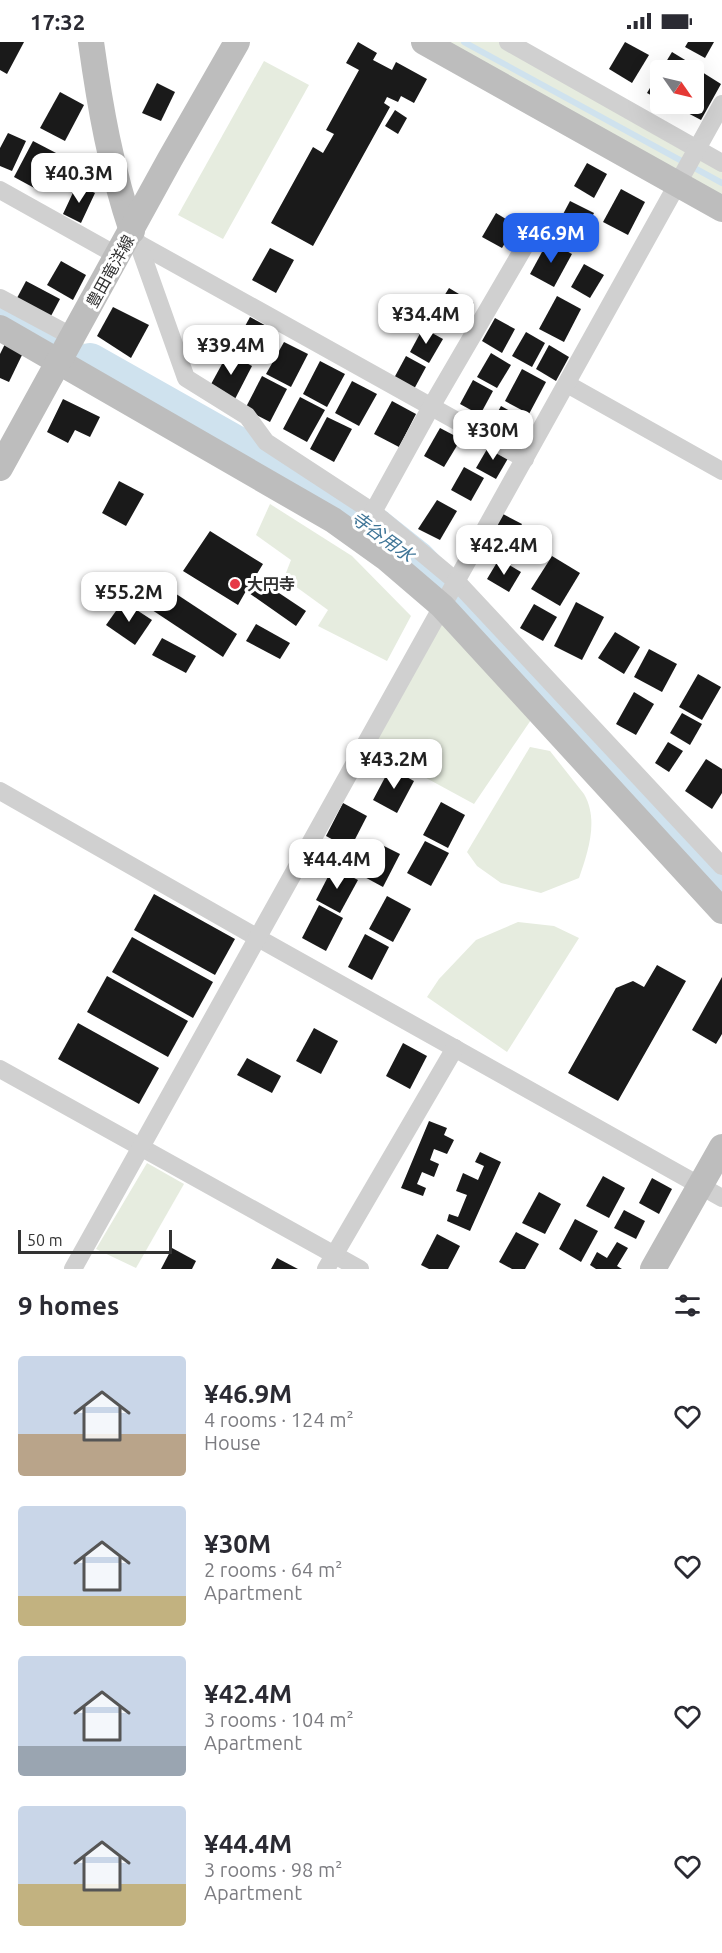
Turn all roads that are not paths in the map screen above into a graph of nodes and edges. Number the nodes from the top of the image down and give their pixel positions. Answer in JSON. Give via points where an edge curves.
{"nodes":[{"id":1,"x":91,"y":42,"type":"edge"},
{"id":2,"x":237,"y":42,"type":"edge"},
{"id":3,"x":424,"y":42,"type":"edge"},
{"id":4,"x":508,"y":42,"type":"edge"},
{"id":5,"x":722,"y":104,"type":"edge"},
{"id":6,"x":697,"y":149,"type":"junction"},
{"id":7,"x":722,"y":163,"type":"edge"},
{"id":8,"x":678,"y":184,"type":"junction"},
{"id":9,"x":0,"y":190,"type":"edge"},
{"id":10,"x":722,"y":209,"type":"edge"},
{"id":11,"x":533,"y":232,"type":"dead end"},
{"id":12,"x":129,"y":242,"type":"junction"},
{"id":13,"x":0,"y":298,"type":"edge"},
{"id":14,"x":0,"y":328,"type":"edge"},
{"id":15,"x":74,"y":336,"type":"junction"},
{"id":16,"x":60,"y":361,"type":"junction"},
{"id":17,"x":567,"y":384,"type":"junction"},
{"id":18,"x":431,"y":407,"type":"junction"},
{"id":19,"x":525,"y":459,"type":"junction"},
{"id":20,"x":0,"y":468,"type":"edge"},
{"id":21,"x":722,"y":471,"type":"edge"},
{"id":22,"x":374,"y":512,"type":"junction"},
{"id":23,"x":457,"y":582,"type":"junction"},
{"id":24,"x":442,"y":605,"type":"junction"},
{"id":25,"x":0,"y":790,"type":"edge"},
{"id":26,"x":722,"y":866,"type":"edge"},
{"id":27,"x":722,"y":911,"type":"edge"},
{"id":28,"x":258,"y":938,"type":"junction"},
{"id":29,"x":455,"y":1048,"type":"junction"},
{"id":30,"x":0,"y":1069,"type":"edge"},
{"id":31,"x":722,"y":1147,"type":"edge"},
{"id":32,"x":140,"y":1148,"type":"junction"},
{"id":33,"x":711,"y":1191,"type":"edge"},
{"id":34,"x":330,"y":1262,"type":"edge"},
{"id":35,"x":73,"y":1269,"type":"edge"},
{"id":36,"x":360,"y":1269,"type":"edge"},
{"id":37,"x":653,"y":1269,"type":"edge"}],
"edges":[{"from":1,"to":12,"type":"street","via":[[104,128]]},
{"from":2,"to":12,"type":"street","name":"豊田竜洋線","via":[[170,159]]},
{"from":3,"to":8,"type":"street"},
{"from":4,"to":6,"type":"street"},
{"from":5,"to":6,"type":"street"},
{"from":6,"to":7,"type":"street"},
{"from":6,"to":8,"type":"street"},
{"from":8,"to":10,"type":"street"},
{"from":8,"to":17,"type":"street"},
{"from":9,"to":12,"type":"street"},
{"from":11,"to":18,"type":"street"},
{"from":12,"to":15,"type":"street","name":"豊田竜洋線"},
{"from":12,"to":18,"type":"street"},
{"from":12,"to":22,"type":"street","via":[[186,378],[247,416],[266,442]]},
{"from":13,"to":15,"type":"street"},
{"from":14,"to":16,"type":"street"},
{"from":15,"to":16,"type":"street","name":"豊田竜洋線"},
{"from":16,"to":20,"type":"street","name":"豊田竜洋線"},
{"from":16,"to":24,"type":"street","via":[[333,520]]},
{"from":17,"to":19,"type":"street"},
{"from":17,"to":21,"type":"street"},
{"from":18,"to":19,"type":"street"},
{"from":18,"to":22,"type":"street"},
{"from":19,"to":23,"type":"street"},
{"from":22,"to":23,"type":"street"},
{"from":23,"to":24,"type":"street"},
{"from":23,"to":26,"type":"street"},
{"from":24,"to":27,"type":"street"},
{"from":24,"to":28,"type":"street"},
{"from":25,"to":28,"type":"street"},
{"from":28,"to":29,"type":"street"},
{"from":28,"to":32,"type":"street"},
{"from":29,"to":33,"type":"street"},
{"from":29,"to":34,"type":"street"},
{"from":30,"to":32,"type":"street"},
{"from":31,"to":33,"type":"street"},
{"from":32,"to":34,"type":"street"},
{"from":32,"to":35,"type":"street"},
{"from":33,"to":37,"type":"street"},
{"from":34,"to":36,"type":"street"}]}
